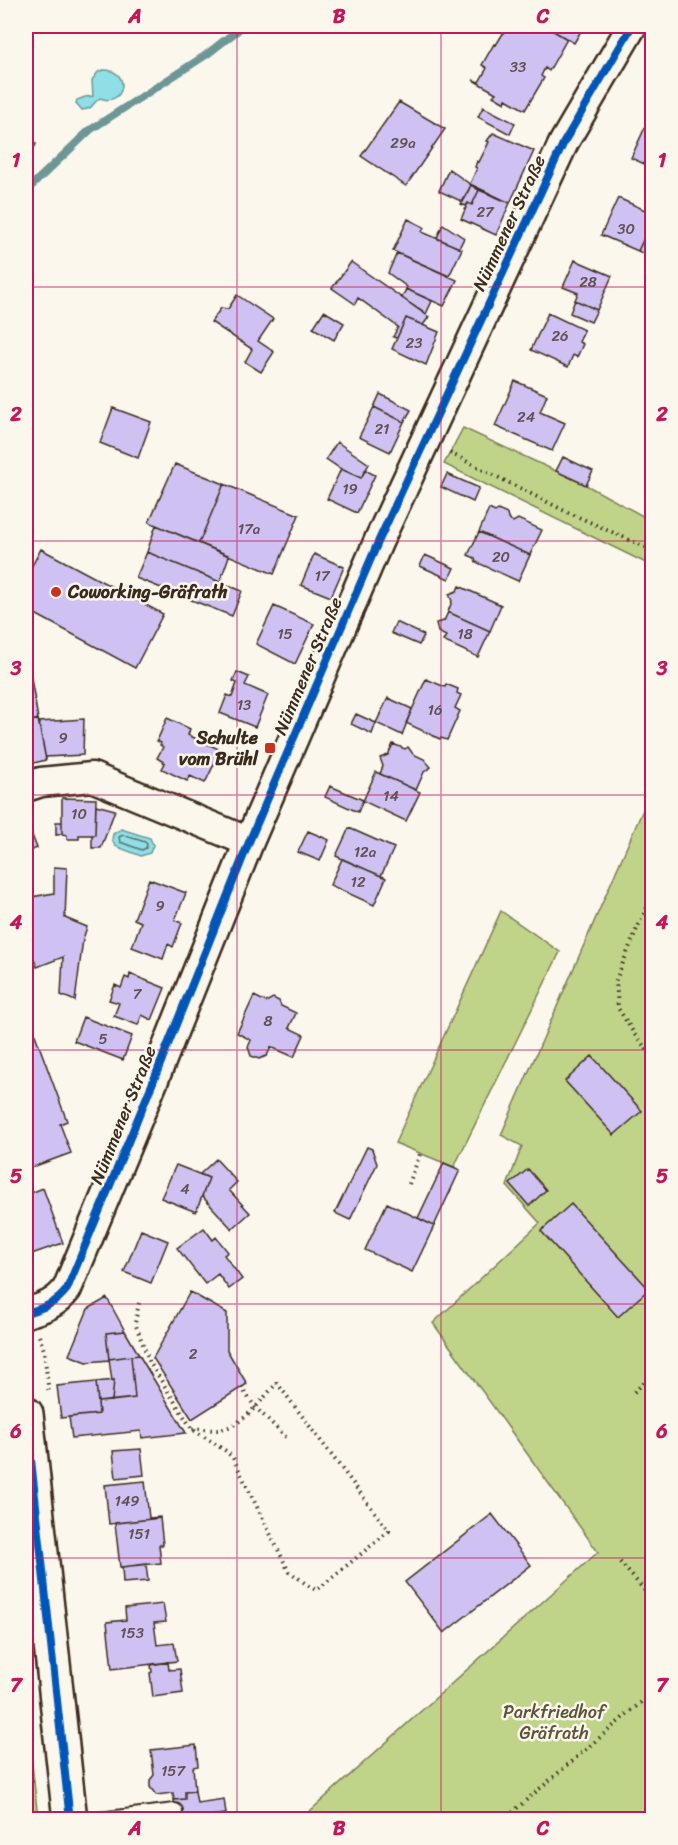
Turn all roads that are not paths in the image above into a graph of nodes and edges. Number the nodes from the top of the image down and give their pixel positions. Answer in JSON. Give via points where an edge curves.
{"nodes":[{"id":1,"x":632,"y":26,"type":"edge"},
{"id":2,"x":26,"y":788,"type":"edge"},
{"id":3,"x":249,"y":842,"type":"junction"},
{"id":4,"x":26,"y":1313,"type":"edge"},
{"id":5,"x":26,"y":1414,"type":"edge"},
{"id":6,"x":176,"y":1811,"type":"dead end"},
{"id":7,"x":70,"y":1820,"type":"edge"},
{"id":8,"x":99,"y":1820,"type":"edge"}],
"edges":[{"from":1,"to":3,"type":"street","name":"Nümmener Straße","via":[[564,142],[425,439]]},
{"from":2,"to":3,"type":"street","via":[[41,782],[92,777]]},
{"from":3,"to":4,"type":"street","name":"Nümmener Straße","via":[[67,1289],[51,1304]]},
{"from":5,"to":7,"type":"main road"},
{"from":6,"to":8,"type":"lane"}]}
